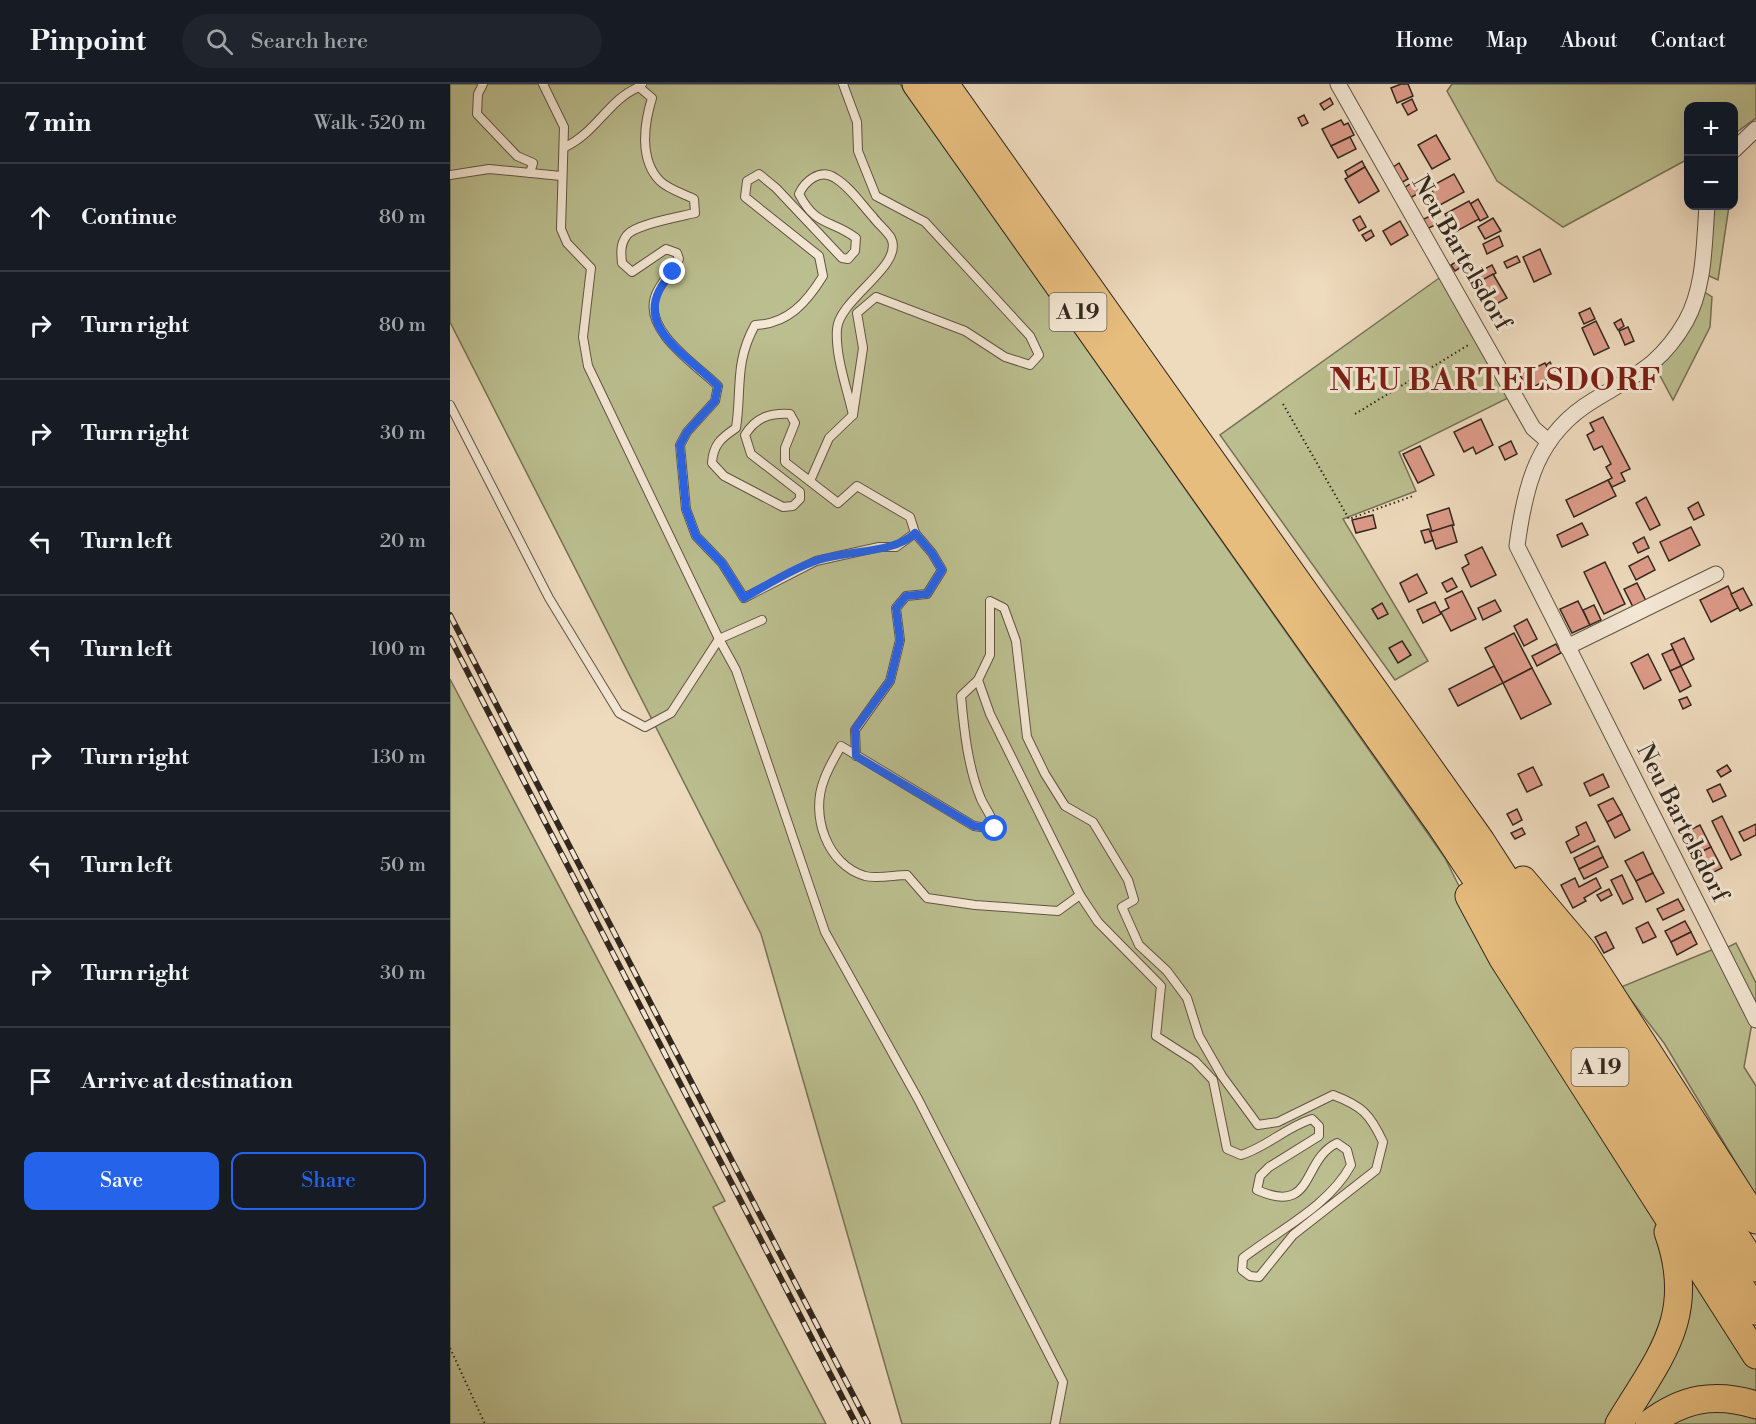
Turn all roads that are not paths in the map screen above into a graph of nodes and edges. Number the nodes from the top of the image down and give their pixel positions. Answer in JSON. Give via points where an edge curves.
{"nodes":[{"id":1,"x":483,"y":84,"type":"edge"},
{"id":2,"x":543,"y":84,"type":"edge"},
{"id":3,"x":843,"y":84,"type":"edge"},
{"id":4,"x":916,"y":84,"type":"edge"},
{"id":5,"x":945,"y":84,"type":"edge"},
{"id":6,"x":1338,"y":84,"type":"edge"},
{"id":7,"x":641,"y":85,"type":"edge"},
{"id":8,"x":1756,"y":129,"type":"edge"},
{"id":9,"x":1738,"y":146,"type":"edge"},
{"id":10,"x":566,"y":147,"type":"junction"},
{"id":11,"x":530,"y":173,"type":"junction"},
{"id":12,"x":450,"y":175,"type":"edge"},
{"id":13,"x":561,"y":176,"type":"junction"},
{"id":14,"x":1707,"y":210,"type":"edge"},
{"id":15,"x":450,"y":405,"type":"edge"},
{"id":16,"x":853,"y":415,"type":"junction"},
{"id":17,"x":1549,"y":441,"type":"junction"},
{"id":18,"x":810,"y":481,"type":"junction"},
{"id":19,"x":915,"y":533,"type":"junction"},
{"id":20,"x":1716,"y":573,"type":"dead end"},
{"id":21,"x":762,"y":620,"type":"dead end"},
{"id":22,"x":719,"y":639,"type":"junction"},
{"id":23,"x":1567,"y":647,"type":"junction"},
{"id":24,"x":978,"y":680,"type":"junction"},
{"id":25,"x":856,"y":756,"type":"junction"},
{"id":26,"x":1441,"y":826,"type":"junction"},
{"id":27,"x":1480,"y":841,"type":"junction"},
{"id":28,"x":1080,"y":895,"type":"junction"},
{"id":29,"x":1756,"y":1020,"type":"edge"},
{"id":30,"x":1731,"y":1180,"type":"junction"},
{"id":31,"x":1756,"y":1206,"type":"edge"},
{"id":32,"x":1664,"y":1210,"type":"junction"},
{"id":33,"x":1756,"y":1220,"type":"edge"},
{"id":34,"x":1756,"y":1268,"type":"edge"},
{"id":35,"x":1756,"y":1311,"type":"edge"},
{"id":36,"x":1756,"y":1355,"type":"edge"},
{"id":37,"x":1756,"y":1405,"type":"edge"},
{"id":38,"x":1055,"y":1424,"type":"edge"},
{"id":39,"x":1619,"y":1424,"type":"edge"},
{"id":40,"x":1649,"y":1424,"type":"edge"}],
"edges":[{"from":1,"to":11,"type":"lane","via":[[477,114],[517,156],[533,164]]},
{"from":2,"to":10,"type":"lane","via":[[564,127]]},
{"from":3,"to":16,"type":"lane","via":[[857,122],[858,151],[876,196],[925,222],[1030,336],[1040,355],[1030,365],[1005,357],[965,331],[876,297],[857,313],[863,348]]},
{"from":4,"to":26,"type":"highway","number":"A 19"},
{"from":5,"to":27,"type":"highway","number":"A 19"},
{"from":6,"to":17,"type":"street","name":"Neu Bartelsdorf","via":[[1533,428]]},
{"from":7,"to":10,"type":"lane","via":[[627,92],[582,139]]},
{"from":7,"to":19,"type":"lane","via":[[652,98],[645,135],[648,163],[661,182],[694,199],[695,213],[628,234],[621,248],[622,263],[632,272],[666,249],[677,253],[680,259],[654,299],[653,316],[664,336],[718,386],[715,401],[680,445],[686,509],[696,536],[722,563],[744,598],[816,561],[896,547]]},
{"from":8,"to":9,"type":"street"},
{"from":10,"to":13,"type":"lane"},
{"from":11,"to":12,"type":"lane","via":[[489,169]]},
{"from":11,"to":13,"type":"lane"},
{"from":13,"to":22,"type":"lane","via":[[561,229],[567,243],[591,268],[584,337],[588,366]]},
{"from":14,"to":17,"type":"street","name":"Neu Bartelsdorf","via":[[1696,294],[1687,319],[1667,350],[1641,374],[1566,420]]},
{"from":15,"to":22,"type":"lane","via":[[549,598],[619,712],[645,727],[671,713]]},
{"from":16,"to":18,"type":"lane","via":[[829,438]]},
{"from":16,"to":18,"type":"lane","via":[[837,327],[847,307],[888,262],[894,251],[891,239],[851,191],[833,176],[817,175],[804,182],[799,194],[808,211],[855,238],[855,251],[848,260],[842,258],[759,174],[747,181],[745,196],[819,256],[823,276],[808,300],[788,316],[769,325],[755,326],[746,341],[737,384],[736,428],[713,449],[712,463],[724,476],[783,507],[793,506],[800,499],[800,492],[751,454],[745,435],[760,418],[790,414],[795,423],[785,448],[785,462]]},
{"from":17,"to":23,"type":"street","name":"Neu Bartelsdorf","via":[[1532,470],[1517,546]]},
{"from":18,"to":19,"type":"lane","via":[[838,503],[857,486],[910,518]]},
{"from":19,"to":25,"type":"lane","via":[[942,570],[927,594],[906,596],[896,608],[900,640],[890,681],[855,729]]},
{"from":20,"to":23,"type":"street"},
{"from":21,"to":22,"type":"lane"},
{"from":22,"to":38,"type":"lane","via":[[736,670],[825,932],[918,1099],[1063,1382]]},
{"from":23,"to":29,"type":"street","name":"Neu Bartelsdorf"},
{"from":24,"to":25,"type":"lane","via":[[961,696],[964,729],[981,800],[994,820],[995,829],[974,826]]},
{"from":24,"to":28,"type":"lane","via":[[990,714]]},
{"from":24,"to":28,"type":"lane","via":[[990,655],[990,601],[1004,608],[1016,641],[1027,737],[1045,774],[1065,806],[1093,822],[1128,880],[1134,900],[1122,907],[1139,945],[1167,971],[1186,999],[1198,1036],[1258,1125],[1278,1122],[1333,1095],[1358,1105],[1379,1132],[1383,1142],[1376,1170],[1293,1234],[1259,1277],[1242,1270],[1243,1258],[1342,1182],[1351,1165],[1347,1150],[1338,1143],[1328,1147],[1292,1196],[1275,1198],[1257,1190],[1260,1176],[1318,1136],[1319,1126],[1312,1119],[1296,1124],[1257,1150],[1241,1155],[1227,1149],[1213,1080],[1195,1061],[1156,1036],[1161,986],[1098,922]]},
{"from":25,"to":28,"type":"lane","via":[[841,746],[823,781],[820,803],[824,837],[839,862],[866,876],[907,875],[927,898],[975,905],[1058,911]]},
{"from":26,"to":32,"type":"highway","via":[[1448,856],[1503,959]]},
{"from":26,"to":35,"type":"highway","number":"A 19"},
{"from":27,"to":30,"type":"highway","via":[[1509,864],[1583,951]]},
{"from":27,"to":34,"type":"highway","number":"A 19"},
{"from":30,"to":31,"type":"highway"},
{"from":30,"to":33,"type":"highway"},
{"from":32,"to":36,"type":"highway"},
{"from":32,"to":39,"type":"highway","via":[[1679,1274],[1677,1312],[1663,1350]]},
{"from":37,"to":40,"type":"highway","via":[[1727,1398],[1703,1398],[1670,1409]]}]}
